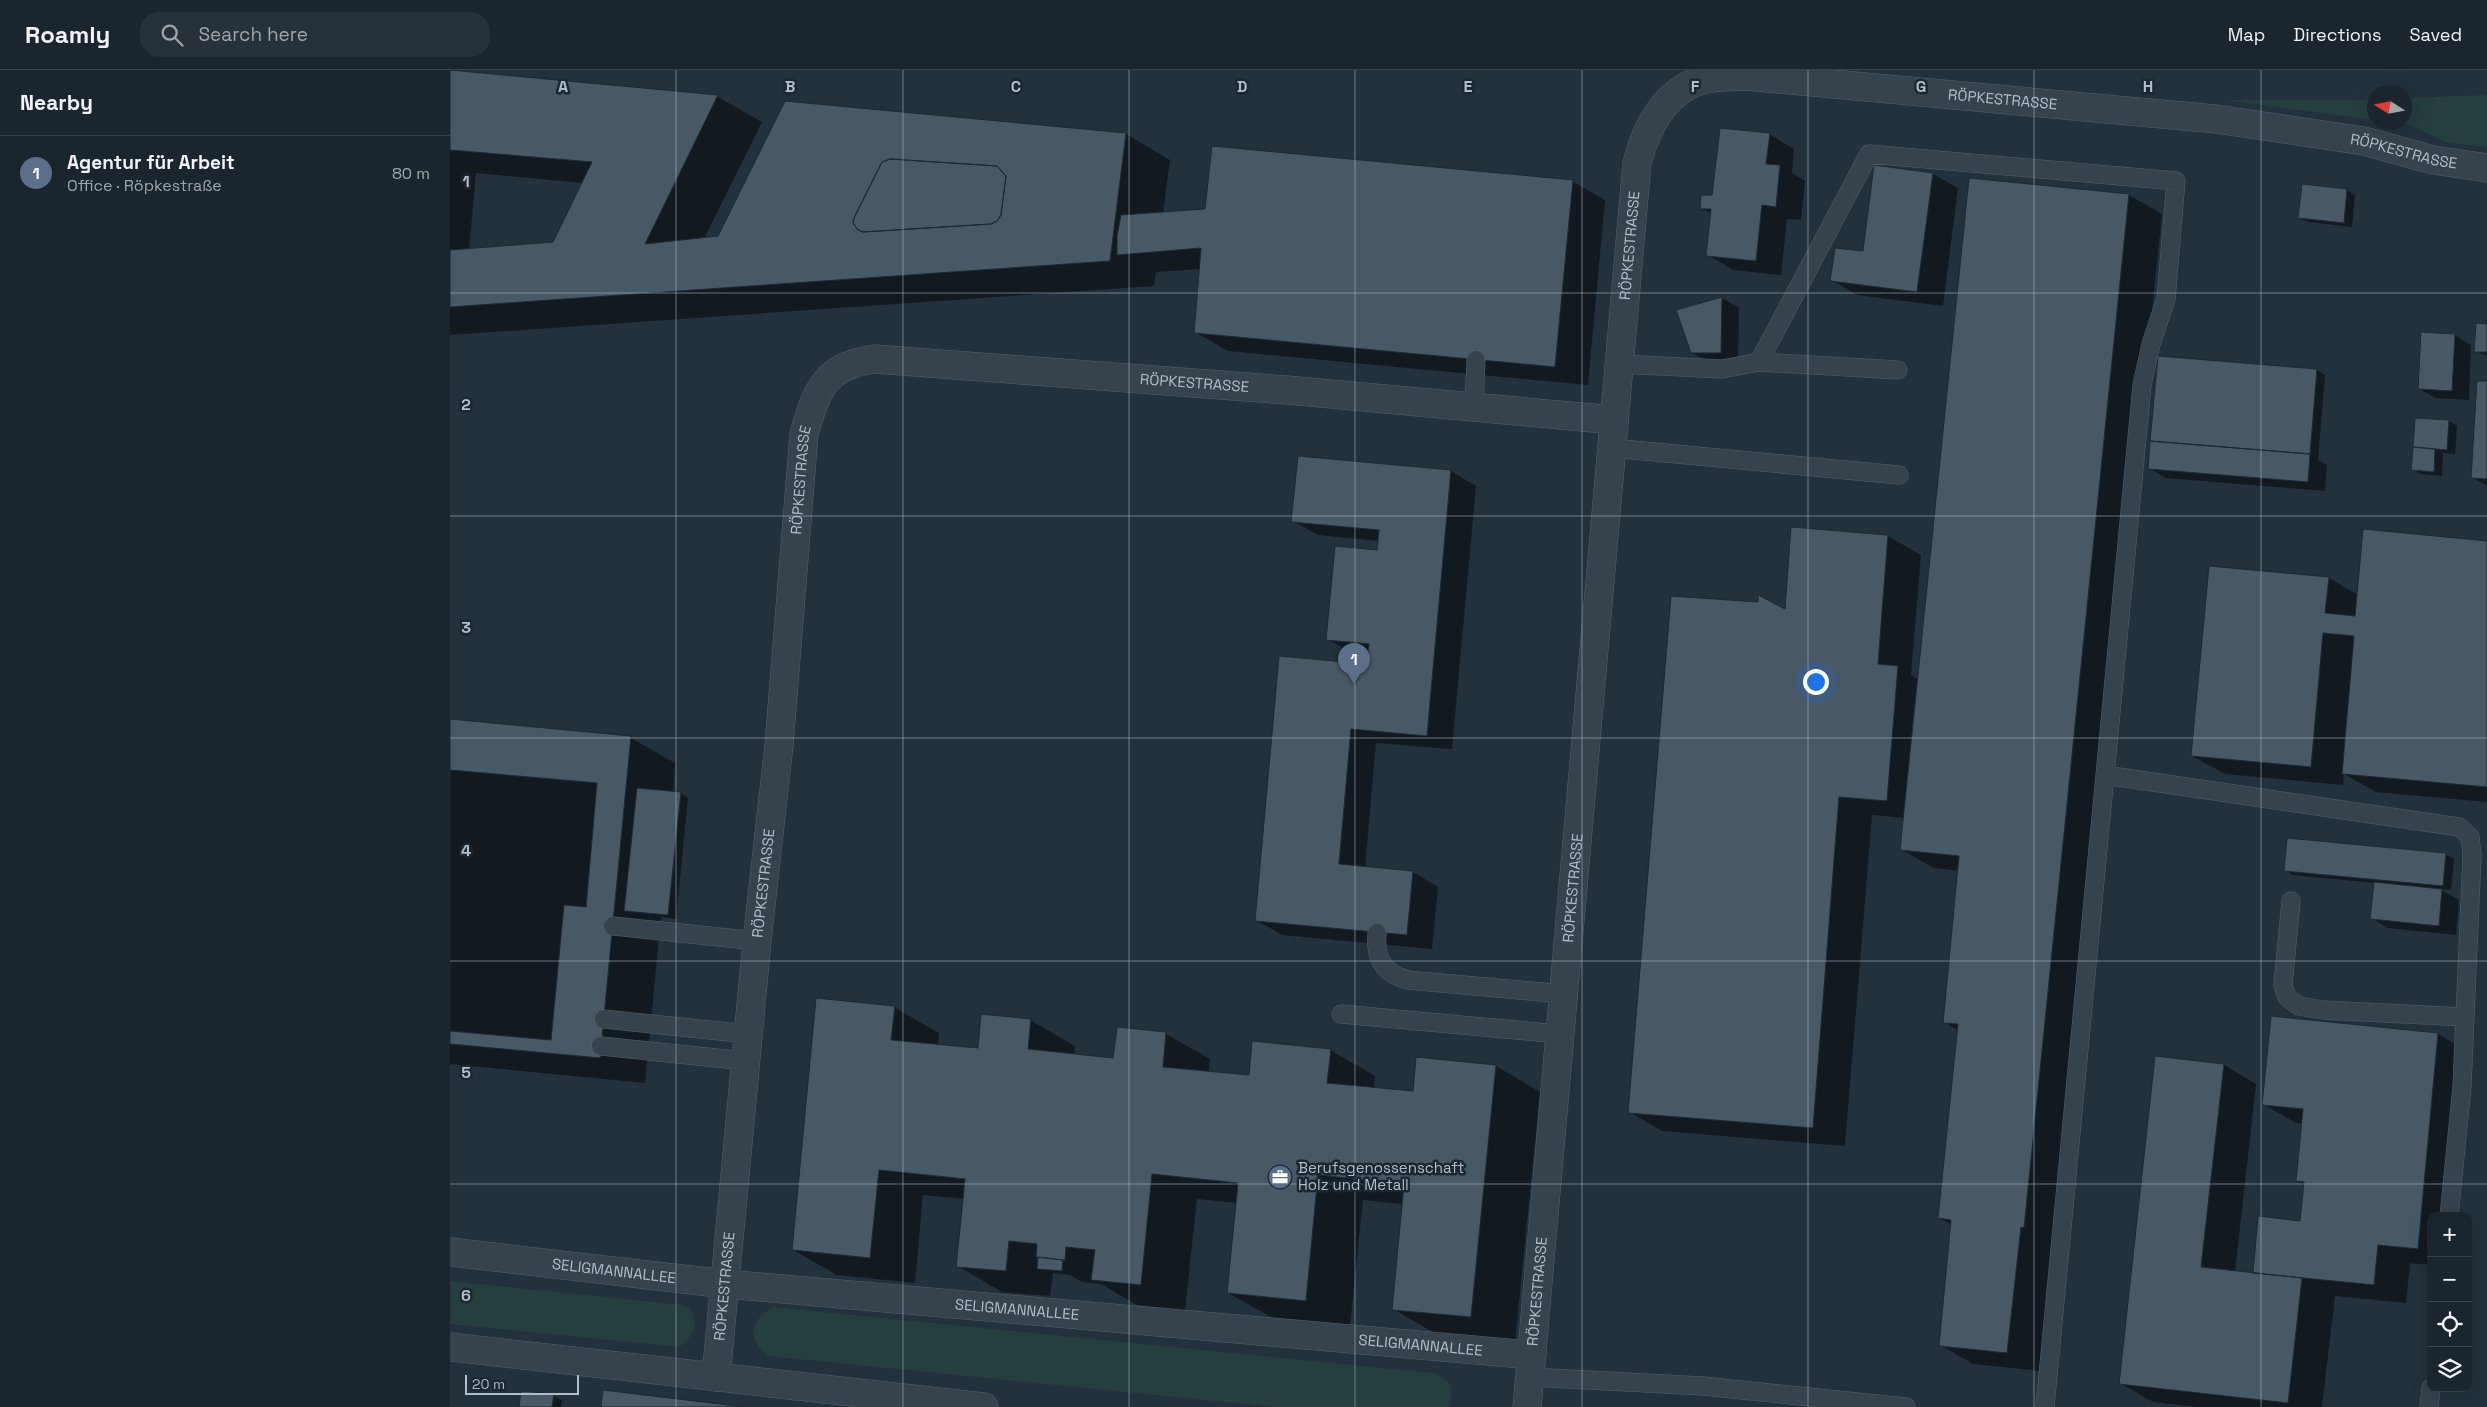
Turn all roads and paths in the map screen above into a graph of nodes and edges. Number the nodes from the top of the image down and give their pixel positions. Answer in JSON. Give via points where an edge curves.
{"nodes":[{"id":1,"x":2487,"y":168,"type":"edge"},
{"id":2,"x":1476,"y":360,"type":"dead end"},
{"id":3,"x":1759,"y":362,"type":"junction"},
{"id":4,"x":1619,"y":364,"type":"junction"},
{"id":5,"x":1898,"y":370,"type":"dead end"},
{"id":6,"x":1474,"y":407,"type":"junction"},
{"id":7,"x":1614,"y":420,"type":"junction"},
{"id":8,"x":1612,"y":448,"type":"junction"},
{"id":9,"x":1899,"y":475,"type":"dead end"},
{"id":10,"x":2105,"y":775,"type":"junction"},
{"id":11,"x":2291,"y":901,"type":"dead end"},
{"id":12,"x":613,"y":926,"type":"dead end"},
{"id":13,"x":1377,"y":933,"type":"dead end"},
{"id":14,"x":756,"y":941,"type":"junction"},
{"id":15,"x":1564,"y":994,"type":"junction"},
{"id":16,"x":1341,"y":1014,"type":"dead end"},
{"id":17,"x":2465,"y":1017,"type":"junction"},
{"id":18,"x":604,"y":1019,"type":"dead end"},
{"id":19,"x":748,"y":1034,"type":"junction"},
{"id":20,"x":1560,"y":1034,"type":"junction"},
{"id":21,"x":601,"y":1046,"type":"dead end"},
{"id":22,"x":745,"y":1062,"type":"junction"},
{"id":23,"x":2448,"y":1212,"type":"edge"},
{"id":24,"x":450,"y":1252,"type":"edge"},
{"id":25,"x":726,"y":1284,"type":"junction"},
{"id":26,"x":450,"y":1347,"type":"edge"},
{"id":27,"x":1531,"y":1366,"type":"junction"},
{"id":28,"x":716,"y":1377,"type":"junction"},
{"id":29,"x":2431,"y":1392,"type":"edge"},
{"id":30,"x":984,"y":1407,"type":"edge"},
{"id":31,"x":1527,"y":1407,"type":"edge"},
{"id":32,"x":1906,"y":1407,"type":"edge"},
{"id":33,"x":2045,"y":1407,"type":"edge"},
{"id":34,"x":2429,"y":1407,"type":"edge"}],
"edges":[{"from":1,"to":4,"type":"street","name":"RÖPKESTRASSE","via":[[2433,160],[2364,141],[2216,119],[1745,76],[1703,80],[1684,88],[1667,102],[1652,122],[1642,144]]},
{"from":2,"to":6,"type":"lane"},
{"from":3,"to":4,"type":"lane","via":[[1722,369]]},
{"from":3,"to":5,"type":"lane"},
{"from":3,"to":10,"type":"lane","via":[[1869,154],[2176,181],[2166,299],[2142,385]]},
{"from":4,"to":7,"type":"street","name":"RÖPKESTRASSE"},
{"from":6,"to":7,"type":"street","name":"RÖPKESTRASSE"},
{"from":6,"to":14,"type":"street","name":"RÖPKESTRASSE","via":[[874,359],[852,362],[831,375],[814,400],[804,434],[779,745]]},
{"from":7,"to":8,"type":"street","name":"RÖPKESTRASSE"},
{"from":8,"to":9,"type":"lane"},
{"from":8,"to":15,"type":"street","name":"RÖPKESTRASSE"},
{"from":10,"to":17,"type":"lane","via":[[2459,827],[2470,836],[2472,855]]},
{"from":10,"to":33,"type":"lane"},
{"from":11,"to":17,"type":"lane","via":[[2283,984],[2287,997],[2299,1006]]},
{"from":12,"to":14,"type":"lane"},
{"from":13,"to":15,"type":"lane","via":[[1379,959],[1394,976],[1408,980]]},
{"from":14,"to":19,"type":"street","name":"RÖPKESTRASSE"},
{"from":15,"to":20,"type":"street","name":"RÖPKESTRASSE"},
{"from":16,"to":20,"type":"lane"},
{"from":17,"to":23,"type":"lane","via":[[2462,1086]]},
{"from":18,"to":19,"type":"lane"},
{"from":19,"to":22,"type":"street","name":"RÖPKESTRASSE"},
{"from":20,"to":27,"type":"street","name":"RÖPKESTRASSE"},
{"from":21,"to":22,"type":"lane"},
{"from":22,"to":25,"type":"street","name":"RÖPKESTRASSE"},
{"from":24,"to":25,"type":"street","name":"SELIGMANNALLEE"},
{"from":25,"to":27,"type":"street","name":"SELIGMANNALLEE"},
{"from":25,"to":28,"type":"street","name":"RÖPKESTRASSE"},
{"from":26,"to":28,"type":"street"},
{"from":27,"to":31,"type":"street"},
{"from":27,"to":32,"type":"lane"},
{"from":28,"to":30,"type":"street"},
{"from":29,"to":34,"type":"lane"}]}
